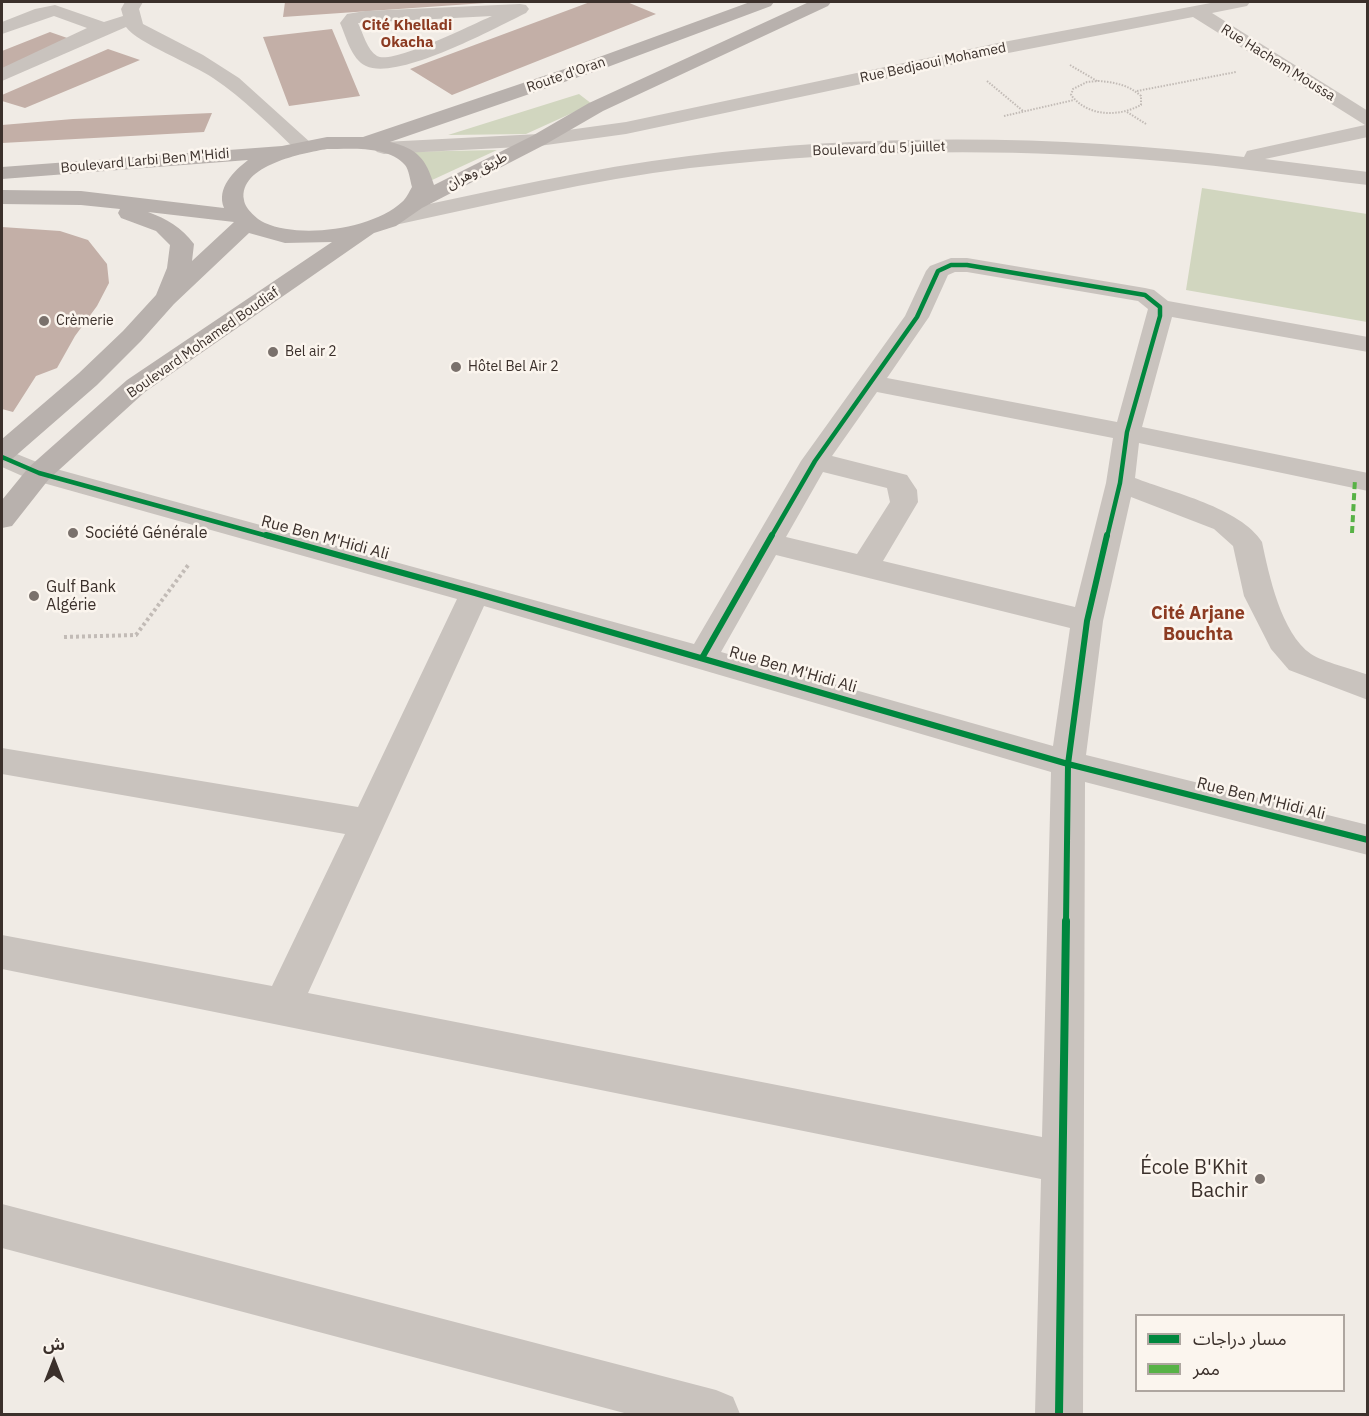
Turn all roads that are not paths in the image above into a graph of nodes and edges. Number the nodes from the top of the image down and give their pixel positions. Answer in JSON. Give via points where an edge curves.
{"nodes":[{"id":1,"x":18,"y":2,"type":"edge"},
{"id":2,"x":26,"y":2,"type":"edge"},
{"id":3,"x":39,"y":2,"type":"edge"},
{"id":4,"x":542,"y":2,"type":"edge"},
{"id":5,"x":765,"y":2,"type":"edge"},
{"id":6,"x":822,"y":2,"type":"edge"},
{"id":7,"x":1241,"y":2,"type":"edge"},
{"id":8,"x":92,"y":5,"type":"edge"},
{"id":9,"x":1196,"y":6,"type":"edge"},
{"id":10,"x":520,"y":9,"type":"junction"},
{"id":11,"x":132,"y":10,"type":"edge"},
{"id":12,"x":2,"y":28,"type":"edge"},
{"id":13,"x":103,"y":28,"type":"junction"},
{"id":14,"x":2,"y":75,"type":"edge"},
{"id":15,"x":1368,"y":120,"type":"edge"},
{"id":16,"x":1368,"y":130,"type":"edge"},
{"id":17,"x":539,"y":140,"type":"junction"},
{"id":18,"x":374,"y":146,"type":"junction"},
{"id":19,"x":296,"y":149,"type":"junction"},
{"id":20,"x":1229,"y":160,"type":"junction"},
{"id":21,"x":2,"y":173,"type":"edge"},
{"id":22,"x":1368,"y":179,"type":"edge"},
{"id":23,"x":2,"y":197,"type":"edge"},
{"id":24,"x":81,"y":198,"type":"junction"},
{"id":25,"x":416,"y":203,"type":"junction"},
{"id":26,"x":395,"y":218,"type":"junction"},
{"id":27,"x":243,"y":219,"type":"junction"},
{"id":28,"x":365,"y":230,"type":"junction"},
{"id":29,"x":165,"y":298,"type":"junction"},
{"id":30,"x":1160,"y":307,"type":"junction"},
{"id":31,"x":1368,"y":345,"type":"edge"},
{"id":32,"x":869,"y":383,"type":"junction"},
{"id":33,"x":1127,"y":432,"type":"junction"},
{"id":34,"x":2,"y":455,"type":"edge"},
{"id":35,"x":815,"y":461,"type":"junction"},
{"id":36,"x":39,"y":473,"type":"junction"},
{"id":37,"x":1368,"y":482,"type":"edge"},
{"id":38,"x":1120,"y":483,"type":"junction"},
{"id":39,"x":2,"y":519,"type":"edge"},
{"id":40,"x":769,"y":543,"type":"junction"},
{"id":41,"x":865,"y":566,"type":"junction"},
{"id":42,"x":474,"y":593,"type":"junction"},
{"id":43,"x":1087,"y":621,"type":"junction"},
{"id":44,"x":702,"y":658,"type":"junction"},
{"id":45,"x":1368,"y":688,"type":"edge"},
{"id":46,"x":2,"y":760,"type":"edge"},
{"id":47,"x":1068,"y":764,"type":"junction"},
{"id":48,"x":367,"y":823,"type":"junction"},
{"id":49,"x":1368,"y":840,"type":"edge"},
{"id":50,"x":2,"y":952,"type":"edge"},
{"id":51,"x":284,"y":1006,"type":"junction"},
{"id":52,"x":1061,"y":1162,"type":"junction"},
{"id":53,"x":2,"y":1226,"type":"edge"},
{"id":54,"x":716,"y":1414,"type":"edge"},
{"id":55,"x":1059,"y":1414,"type":"edge"}],
"edges":[{"from":1,"to":2,"type":"street"},
{"from":3,"to":8,"type":"street"},
{"from":4,"to":10,"type":"street"},
{"from":5,"to":18,"type":"main road","name":"Route d'Oran"},
{"from":6,"to":17,"type":"main road","via":[[596,107]]},
{"from":7,"to":9,"type":"street","name":"Rue Bedjaoui Mohamed"},
{"from":8,"to":11,"type":"street"},
{"from":9,"to":15,"type":"street","name":"Rue Hachem Moussa"},
{"from":9,"to":17,"type":"street","name":"Rue Bedjaoui Mohamed","via":[[626,128]]},
{"from":10,"to":10,"type":"street","via":[[410,58],[385,63],[373,62],[362,51],[349,23],[365,16]]},
{"from":11,"to":13,"type":"street"},
{"from":11,"to":19,"type":"street","via":[[135,27],[203,63],[264,106]]},
{"from":12,"to":13,"type":"street","via":[[55,10]]},
{"from":13,"to":14,"type":"street"},
{"from":16,"to":20,"type":"street"},
{"from":17,"to":18,"type":"street","name":"Rue Bedjaoui Mohamed"},
{"from":17,"to":25,"type":"main road","name":"طريق وهران"},
{"from":18,"to":19,"type":"main road","via":[[327,143]]},
{"from":18,"to":25,"type":"main road","via":[[414,161],[423,174],[424,188]]},
{"from":19,"to":21,"type":"main road","name":"Boulevard Larbi Ben M'Hidi"},
{"from":19,"to":27,"type":"main road","via":[[251,169],[238,180],[232,192],[232,205]]},
{"from":20,"to":22,"type":"street","name":"Boulevard du 5 juillet"},
{"from":20,"to":26,"type":"street","name":"Boulevard du 5 juillet","via":[[1023,148],[840,149],[689,162]]},
{"from":23,"to":24,"type":"main road","name":"Boulevard Larbi Ben M'Hidi"},
{"from":24,"to":27,"type":"main road","name":"Boulevard Larbi Ben M'Hidi"},
{"from":24,"to":29,"type":"main road","via":[[138,215],[174,234],[182,244],[182,255]]},
{"from":25,"to":26,"type":"main road","name":"طريق وهران"},
{"from":26,"to":28,"type":"main road","name":"طريق وهران"},
{"from":27,"to":28,"type":"main road","name":"Boulevard Larbi Ben M'Hidi","via":[[264,231],[287,236],[313,238]]},
{"from":27,"to":29,"type":"main road"},
{"from":28,"to":36,"type":"main road","name":"Boulevard Mohamed Boudiaf","via":[[136,386]]},
{"from":29,"to":34,"type":"main road","via":[[88,379]]},
{"from":30,"to":31,"type":"street"},
{"from":30,"to":32,"type":"street","via":[[1145,295],[967,265],[951,266],[938,271],[917,316]]},
{"from":30,"to":33,"type":"street"},
{"from":32,"to":33,"type":"street"},
{"from":32,"to":35,"type":"street"},
{"from":33,"to":37,"type":"street"},
{"from":33,"to":38,"type":"street"},
{"from":34,"to":36,"type":"street","name":"Rue Ben M'Hidi Ali"},
{"from":35,"to":40,"type":"street"},
{"from":35,"to":41,"type":"street","via":[[897,481],[903,490],[904,502]]},
{"from":36,"to":39,"type":"main road","name":"Boulevard Mohamed Boudiaf"},
{"from":36,"to":42,"type":"street","name":"Rue Ben M'Hidi Ali"},
{"from":38,"to":43,"type":"street"},
{"from":38,"to":45,"type":"street","via":[[1224,522],[1247,542],[1260,596],[1282,641],[1300,662]]},
{"from":40,"to":41,"type":"street"},
{"from":40,"to":44,"type":"street"},
{"from":41,"to":43,"type":"street"},
{"from":42,"to":44,"type":"street","name":"Rue Ben M'Hidi Ali"},
{"from":42,"to":48,"type":"street"},
{"from":43,"to":47,"type":"street"},
{"from":44,"to":47,"type":"street","name":"Rue Ben M'Hidi Ali"},
{"from":46,"to":48,"type":"street"},
{"from":47,"to":49,"type":"street","name":"Rue Ben M'Hidi Ali"},
{"from":47,"to":52,"type":"street"},
{"from":48,"to":51,"type":"street"},
{"from":50,"to":51,"type":"street"},
{"from":51,"to":52,"type":"street"},
{"from":52,"to":55,"type":"street"},
{"from":53,"to":54,"type":"street"}]}
